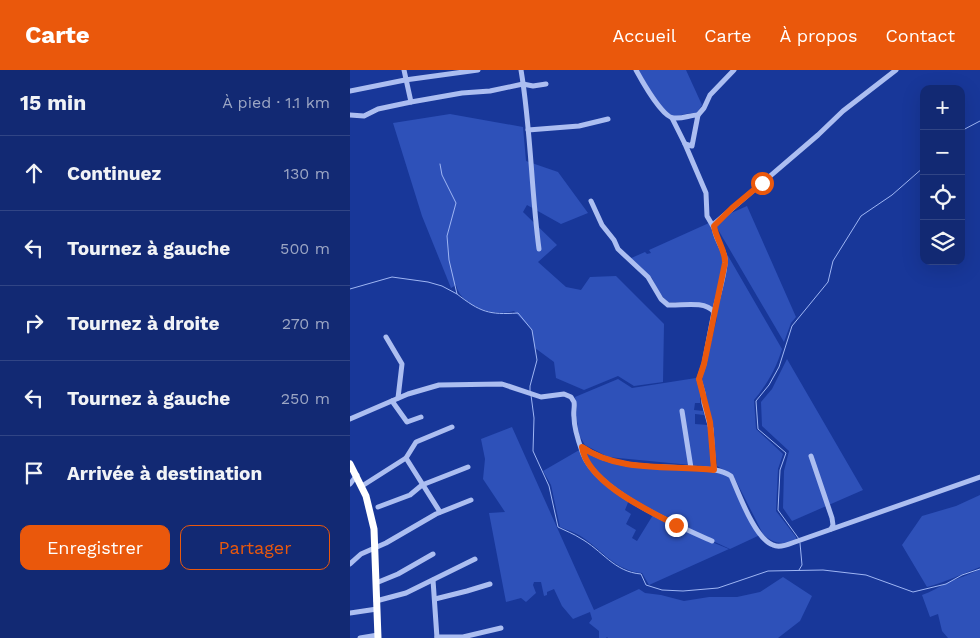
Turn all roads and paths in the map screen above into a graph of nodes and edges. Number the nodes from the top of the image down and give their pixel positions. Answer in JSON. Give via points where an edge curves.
{"nodes":[{"id":1,"x":404,"y":70,"type":"edge"},
{"id":2,"x":478,"y":70,"type":"edge"},
{"id":3,"x":521,"y":70,"type":"edge"},
{"id":4,"x":636,"y":70,"type":"edge"},
{"id":5,"x":734,"y":70,"type":"edge"},
{"id":6,"x":896,"y":70,"type":"edge"},
{"id":7,"x":405,"y":80,"type":"junction"},
{"id":8,"x":524,"y":84,"type":"junction"},
{"id":9,"x":546,"y":84,"type":"dead end"},
{"id":10,"x":350,"y":91,"type":"edge"},
{"id":11,"x":411,"y":102,"type":"junction"},
{"id":12,"x":350,"y":115,"type":"edge"},
{"id":13,"x":698,"y":115,"type":"junction"},
{"id":14,"x":672,"y":118,"type":"junction"},
{"id":15,"x":608,"y":119,"type":"dead end"},
{"id":16,"x":528,"y":130,"type":"junction"},
{"id":17,"x":684,"y":144,"type":"junction"},
{"id":18,"x":591,"y":200,"type":"dead end"},
{"id":19,"x":714,"y":228,"type":"junction"},
{"id":20,"x":539,"y":249,"type":"dead end"},
{"id":21,"x":714,"y":312,"type":"junction"},
{"id":22,"x":386,"y":337,"type":"dead end"},
{"id":23,"x":398,"y":398,"type":"junction"},
{"id":24,"x":392,"y":401,"type":"junction"},
{"id":25,"x":682,"y":411,"type":"dead end"},
{"id":26,"x":421,"y":417,"type":"dead end"},
{"id":27,"x":350,"y":419,"type":"edge"},
{"id":28,"x":452,"y":427,"type":"dead end"},
{"id":29,"x":582,"y":447,"type":"junction"},
{"id":30,"x":811,"y":456,"type":"dead end"},
{"id":31,"x":406,"y":458,"type":"junction"},
{"id":32,"x":350,"y":464,"type":"edge"},
{"id":33,"x":468,"y":467,"type":"dead end"},
{"id":34,"x":691,"y":468,"type":"junction"},
{"id":35,"x":714,"y":470,"type":"junction"},
{"id":36,"x":357,"y":475,"type":"junction"},
{"id":37,"x":980,"y":477,"type":"edge"},
{"id":38,"x":350,"y":484,"type":"edge"},
{"id":39,"x":422,"y":485,"type":"junction"},
{"id":40,"x":362,"y":486,"type":"junction"},
{"id":41,"x":471,"y":500,"type":"dead end"},
{"id":42,"x":378,"y":507,"type":"dead end"},
{"id":43,"x":440,"y":512,"type":"junction"},
{"id":44,"x":831,"y":529,"type":"junction"},
{"id":45,"x":712,"y":541,"type":"dead end"},
{"id":46,"x":374,"y":547,"type":"junction"},
{"id":47,"x":433,"y":554,"type":"dead end"},
{"id":48,"x":474,"y":559,"type":"dead end"},
{"id":49,"x":350,"y":564,"type":"edge"},
{"id":50,"x":433,"y":580,"type":"junction"},
{"id":51,"x":376,"y":583,"type":"junction"},
{"id":52,"x":490,"y":584,"type":"dead end"},
{"id":53,"x":434,"y":599,"type":"junction"},
{"id":54,"x":377,"y":605,"type":"junction"},
{"id":55,"x":350,"y":613,"type":"edge"},
{"id":56,"x":501,"y":628,"type":"dead end"},
{"id":57,"x":378,"y":636,"type":"edge"},
{"id":58,"x":360,"y":638,"type":"edge"},
{"id":59,"x":437,"y":638,"type":"edge"}],
"edges":[{"from":1,"to":7,"type":"street"},
{"from":2,"to":7,"type":"street"},
{"from":3,"to":8,"type":"street"},
{"from":4,"to":14,"type":"street","via":[[663,113]]},
{"from":5,"to":13,"type":"street","via":[[710,95]]},
{"from":6,"to":19,"type":"street","via":[[843,111],[714,224]]},
{"from":7,"to":10,"type":"street"},
{"from":7,"to":11,"type":"street"},
{"from":8,"to":9,"type":"street"},
{"from":8,"to":11,"type":"street"},
{"from":8,"to":16,"type":"street"},
{"from":11,"to":12,"type":"street","via":[[378,109],[364,116]]},
{"from":13,"to":14,"type":"street"},
{"from":13,"to":17,"type":"street","via":[[694,144]]},
{"from":14,"to":17,"type":"street"},
{"from":15,"to":16,"type":"street","via":[[579,126]]},
{"from":16,"to":20,"type":"street"},
{"from":17,"to":19,"type":"street","via":[[706,193],[707,216]]},
{"from":18,"to":21,"type":"street","via":[[618,249],[648,277],[661,299],[668,305],[690,304],[710,308]]},
{"from":19,"to":21,"type":"street","via":[[725,259]]},
{"from":21,"to":35,"type":"street","via":[[699,379],[710,422]]},
{"from":22,"to":23,"type":"street","via":[[402,363]]},
{"from":23,"to":24,"type":"street"},
{"from":23,"to":29,"type":"street","via":[[444,385],[502,384],[543,398],[564,394],[575,405],[575,428]]},
{"from":24,"to":26,"type":"street","via":[[407,422]]},
{"from":24,"to":27,"type":"street"},
{"from":25,"to":34,"type":"street"},
{"from":28,"to":31,"type":"street","via":[[416,442]]},
{"from":29,"to":34,"type":"street","via":[[606,460]]},
{"from":29,"to":45,"type":"street","via":[[594,473],[605,483],[644,508]]},
{"from":30,"to":44,"type":"street","via":[[832,518]]},
{"from":31,"to":39,"type":"street"},
{"from":31,"to":40,"type":"street"},
{"from":32,"to":36,"type":"highway"},
{"from":33,"to":39,"type":"street"},
{"from":34,"to":35,"type":"street"},
{"from":35,"to":44,"type":"street","via":[[731,476],[753,523],[773,545],[786,545]]},
{"from":36,"to":38,"type":"street"},
{"from":36,"to":40,"type":"highway"},
{"from":37,"to":44,"type":"street"},
{"from":39,"to":42,"type":"street","via":[[410,494]]},
{"from":39,"to":43,"type":"street"},
{"from":40,"to":46,"type":"highway","via":[[374,528]]},
{"from":41,"to":43,"type":"street"},
{"from":43,"to":46,"type":"street"},
{"from":46,"to":49,"type":"street"},
{"from":46,"to":51,"type":"highway"},
{"from":47,"to":51,"type":"street"},
{"from":48,"to":50,"type":"street"},
{"from":50,"to":53,"type":"street"},
{"from":50,"to":54,"type":"street"},
{"from":51,"to":54,"type":"highway"},
{"from":52,"to":53,"type":"street"},
{"from":53,"to":59,"type":"street"},
{"from":54,"to":55,"type":"street"},
{"from":54,"to":57,"type":"highway"},
{"from":56,"to":59,"type":"street","via":[[463,637]]},
{"from":57,"to":58,"type":"street"}]}
